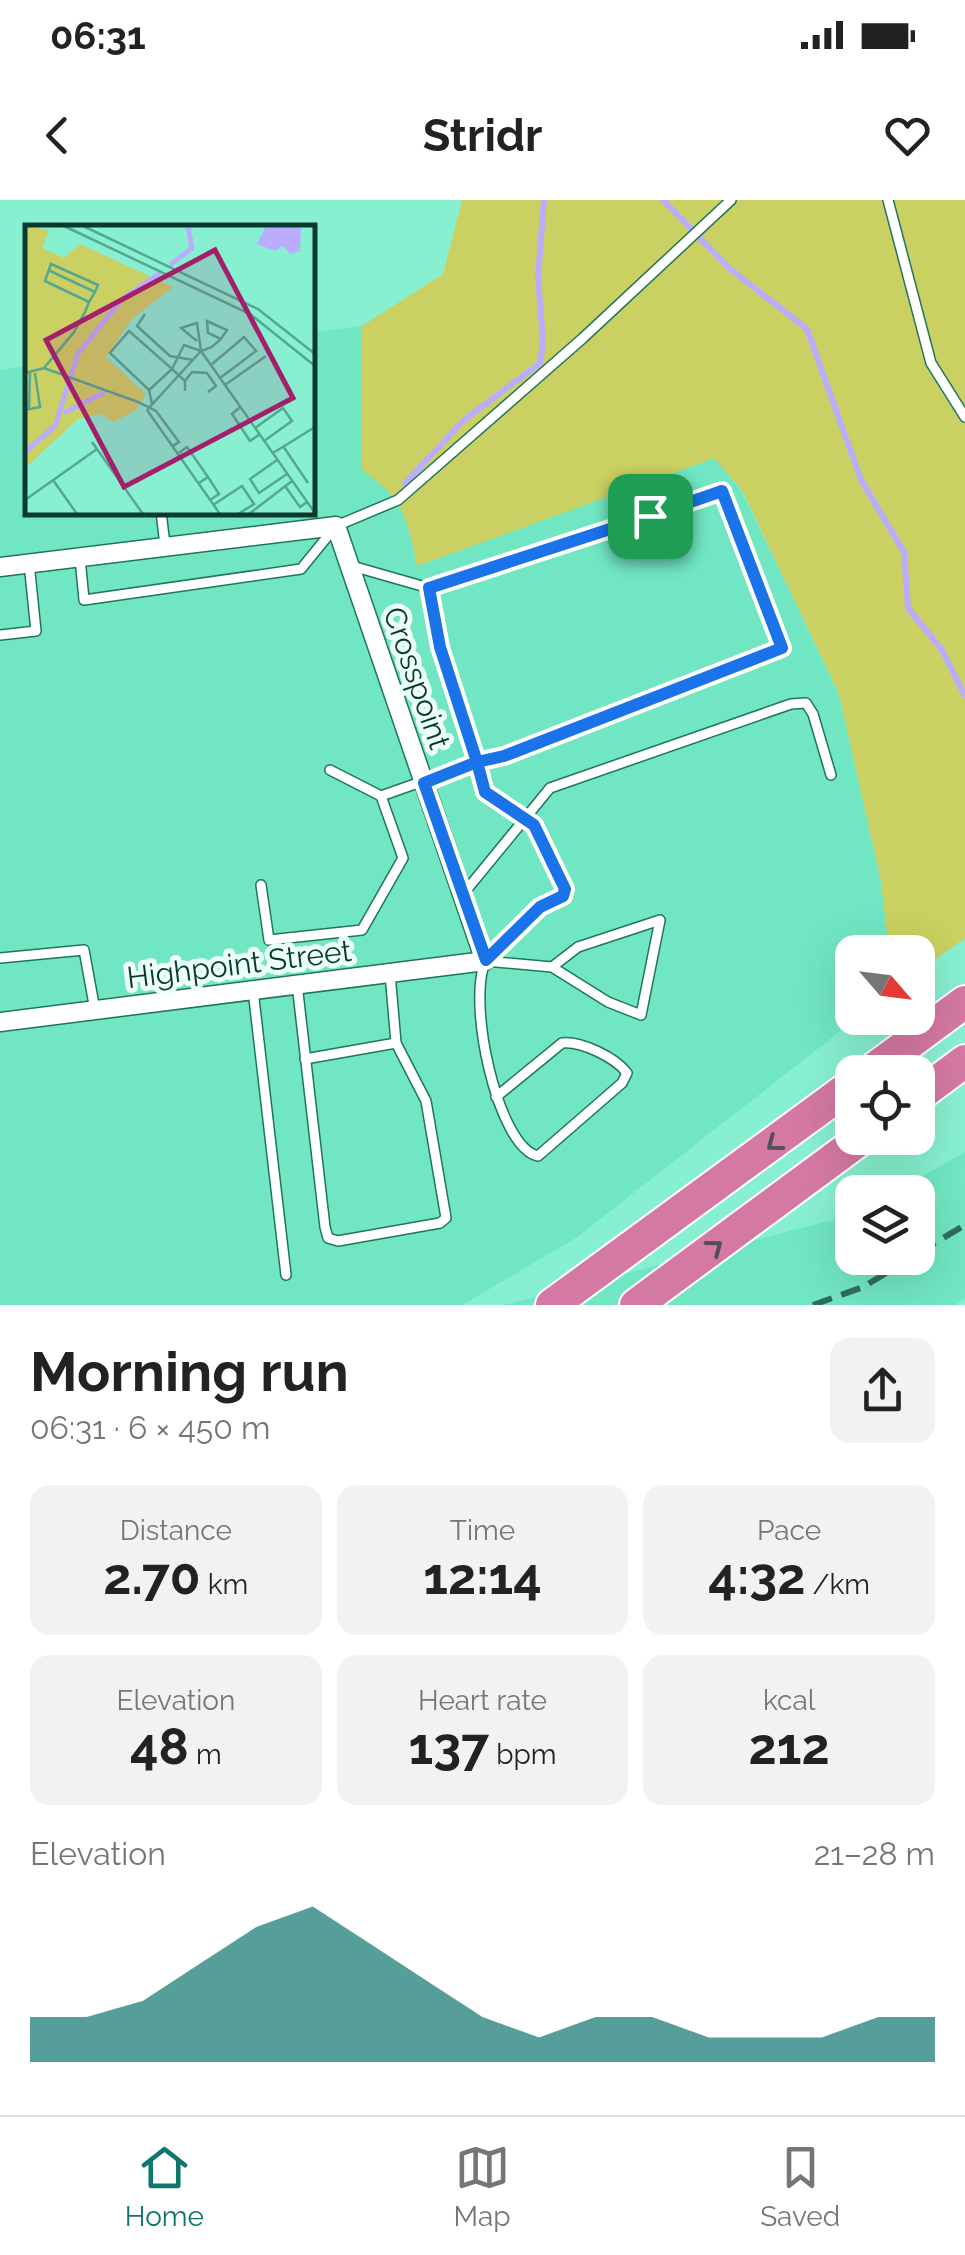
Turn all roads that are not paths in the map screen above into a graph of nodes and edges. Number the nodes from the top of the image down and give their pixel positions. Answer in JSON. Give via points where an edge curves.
{"nodes":[{"id":1,"x":730,"y":200,"type":"edge"},
{"id":2,"x":888,"y":200,"type":"edge"},
{"id":3,"x":965,"y":417,"type":"edge"},
{"id":4,"x":161,"y":515,"type":"edge"},
{"id":5,"x":336,"y":526,"type":"junction"},
{"id":6,"x":165,"y":545,"type":"junction"},
{"id":7,"x":80,"y":557,"type":"junction"},
{"id":8,"x":29,"y":563,"type":"junction"},
{"id":9,"x":349,"y":566,"type":"junction"},
{"id":10,"x":0,"y":567,"type":"edge"},
{"id":11,"x":429,"y":588,"type":"junction"},
{"id":12,"x":0,"y":635,"type":"edge"},
{"id":13,"x":477,"y":762,"type":"junction"},
{"id":14,"x":330,"y":770,"type":"dead end"},
{"id":15,"x":831,"y":775,"type":"dead end"},
{"id":16,"x":424,"y":783,"type":"junction"},
{"id":17,"x":381,"y":796,"type":"junction"},
{"id":18,"x":523,"y":816,"type":"junction"},
{"id":19,"x":261,"y":884,"type":"dead end"},
{"id":20,"x":463,"y":895,"type":"junction"},
{"id":21,"x":0,"y":958,"type":"edge"},
{"id":22,"x":486,"y":960,"type":"junction"},
{"id":23,"x":552,"y":967,"type":"junction"},
{"id":24,"x":390,"y":973,"type":"junction"},
{"id":25,"x":298,"y":984,"type":"junction"},
{"id":26,"x":253,"y":990,"type":"junction"},
{"id":27,"x":965,"y":1002,"type":"edge"},
{"id":28,"x":95,"y":1010,"type":"junction"},
{"id":29,"x":0,"y":1022,"type":"edge"},
{"id":30,"x":396,"y":1044,"type":"junction"},
{"id":31,"x":893,"y":1055,"type":"edge"},
{"id":32,"x":305,"y":1059,"type":"junction"},
{"id":33,"x":965,"y":1061,"type":"edge"},
{"id":34,"x":935,"y":1083,"type":"edge"},
{"id":35,"x":496,"y":1097,"type":"junction"},
{"id":36,"x":835,"y":1097,"type":"edge"},
{"id":37,"x":839,"y":1155,"type":"edge"},
{"id":38,"x":286,"y":1275,"type":"dead end"},
{"id":39,"x":552,"y":1305,"type":"edge"},
{"id":40,"x":636,"y":1305,"type":"edge"}],
"edges":[{"from":1,"to":5,"type":"lane","via":[[398,500]]},
{"from":2,"to":3,"type":"lane","via":[[931,362]]},
{"from":4,"to":6,"type":"lane"},
{"from":5,"to":6,"type":"street"},
{"from":5,"to":7,"type":"lane","via":[[302,569],[84,600]]},
{"from":5,"to":9,"type":"street","name":"Crosspoint"},
{"from":6,"to":7,"type":"street"},
{"from":7,"to":8,"type":"street"},
{"from":8,"to":10,"type":"street"},
{"from":8,"to":12,"type":"lane","via":[[36,630]]},
{"from":9,"to":11,"type":"lane"},
{"from":9,"to":16,"type":"street","name":"Crosspoint"},
{"from":11,"to":13,"type":"lane","via":[[440,647]]},
{"from":11,"to":13,"type":"lane","via":[[722,491],[782,648]]},
{"from":13,"to":16,"type":"lane"},
{"from":13,"to":18,"type":"lane","via":[[485,792]]},
{"from":14,"to":17,"type":"lane"},
{"from":15,"to":18,"type":"lane","via":[[813,714],[806,703],[791,704],[550,788]]},
{"from":16,"to":17,"type":"lane"},
{"from":16,"to":20,"type":"street","name":"Crosspoint"},
{"from":17,"to":19,"type":"lane","via":[[402,858],[362,930],[270,940]]},
{"from":18,"to":20,"type":"lane"},
{"from":18,"to":22,"type":"lane","via":[[534,825],[565,889]]},
{"from":20,"to":22,"type":"street","name":"Crosspoint"},
{"from":21,"to":28,"type":"lane","via":[[84,950]]},
{"from":22,"to":23,"type":"lane"},
{"from":22,"to":24,"type":"street","name":"Highpoint Street"},
{"from":22,"to":35,"type":"lane","via":[[478,1024]]},
{"from":23,"to":23,"type":"lane","via":[[641,1015],[660,920],[578,947]]},
{"from":24,"to":25,"type":"street","name":"Highpoint Street"},
{"from":24,"to":30,"type":"lane"},
{"from":25,"to":26,"type":"street","name":"Highpoint Street"},
{"from":25,"to":32,"type":"lane"},
{"from":26,"to":28,"type":"street","name":"Highpoint Street"},
{"from":26,"to":38,"type":"lane"},
{"from":27,"to":31,"type":"highway"},
{"from":28,"to":29,"type":"street","name":"Highpoint Street"},
{"from":30,"to":32,"type":"lane"},
{"from":30,"to":32,"type":"lane","via":[[426,1101],[446,1218],[338,1241],[328,1238]]},
{"from":33,"to":34,"type":"highway"},
{"from":35,"to":35,"type":"lane","via":[[526,1150],[538,1156],[627,1073],[574,1041],[562,1043]]},
{"from":36,"to":39,"type":"highway","one_way":true},
{"from":40,"to":37,"type":"highway","one_way":true}]}
